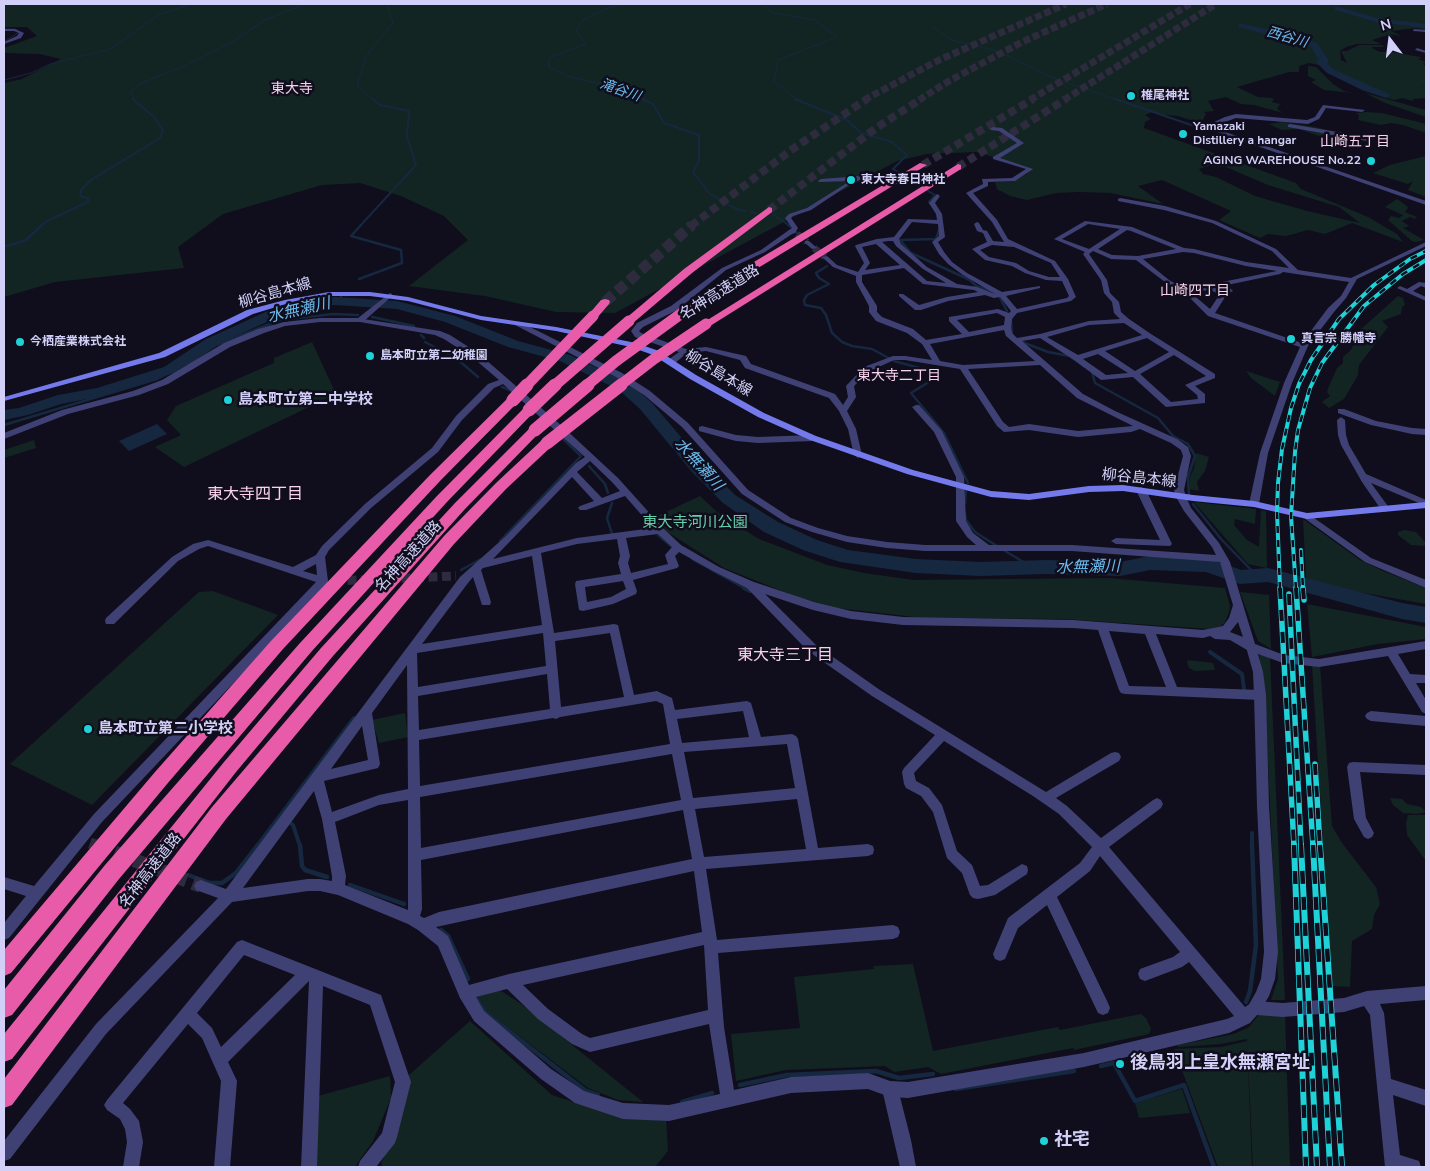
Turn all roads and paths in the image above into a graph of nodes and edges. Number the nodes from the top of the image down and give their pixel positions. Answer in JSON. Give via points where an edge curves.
{"nodes":[{"id":1,"x":4,"y":30,"type":"edge"},
{"id":2,"x":1414,"y":30,"type":"dead end"},
{"id":3,"x":1426,"y":31,"type":"edge"},
{"id":4,"x":4,"y":43,"type":"edge"},
{"id":5,"x":1417,"y":49,"type":"dead end"},
{"id":6,"x":1426,"y":52,"type":"edge"},
{"id":7,"x":1362,"y":110,"type":"dead end"},
{"id":8,"x":1220,"y":121,"type":"junction"},
{"id":9,"x":993,"y":129,"type":"dead end"},
{"id":10,"x":1375,"y":138,"type":"dead end"},
{"id":11,"x":923,"y":165,"type":"tunnel mouth"},
{"id":12,"x":958,"y":167,"type":"tunnel mouth"},
{"id":13,"x":821,"y":181,"type":"dead end"},
{"id":14,"x":986,"y":185,"type":"junction"},
{"id":15,"x":994,"y":191,"type":"dead end"},
{"id":16,"x":937,"y":196,"type":"dead end"},
{"id":17,"x":1120,"y":200,"type":"dead end"},
{"id":18,"x":1426,"y":203,"type":"edge"},
{"id":19,"x":769,"y":210,"type":"tunnel mouth"},
{"id":20,"x":941,"y":222,"type":"junction"},
{"id":21,"x":977,"y":224,"type":"dead end"},
{"id":22,"x":1125,"y":228,"type":"junction"},
{"id":23,"x":896,"y":239,"type":"junction"},
{"id":24,"x":878,"y":241,"type":"junction"},
{"id":25,"x":807,"y":242,"type":"tunnel mouth"},
{"id":26,"x":990,"y":243,"type":"junction"},
{"id":27,"x":1426,"y":244,"type":"edge"},
{"id":28,"x":1015,"y":246,"type":"junction"},
{"id":29,"x":814,"y":248,"type":"tunnel mouth"},
{"id":30,"x":1091,"y":250,"type":"junction"},
{"id":31,"x":1182,"y":250,"type":"junction"},
{"id":32,"x":825,"y":257,"type":"tunnel mouth"},
{"id":33,"x":1138,"y":258,"type":"junction"},
{"id":34,"x":903,"y":266,"type":"junction"},
{"id":35,"x":1283,"y":270,"type":"junction"},
{"id":36,"x":1295,"y":271,"type":"junction"},
{"id":37,"x":861,"y":274,"type":"junction"},
{"id":38,"x":1065,"y":279,"type":"junction"},
{"id":39,"x":1351,"y":280,"type":"junction"},
{"id":40,"x":955,"y":285,"type":"junction"},
{"id":41,"x":1426,"y":286,"type":"edge"},
{"id":42,"x":1038,"y":287,"type":"dead end"},
{"id":43,"x":1400,"y":288,"type":"dead end"},
{"id":44,"x":1198,"y":289,"type":"dead end"},
{"id":45,"x":1223,"y":290,"type":"junction"},
{"id":46,"x":1408,"y":291,"type":"junction"},
{"id":47,"x":986,"y":293,"type":"junction"},
{"id":48,"x":900,"y":295,"type":"dead end"},
{"id":49,"x":1002,"y":295,"type":"junction"},
{"id":50,"x":387,"y":298,"type":"junction"},
{"id":51,"x":1426,"y":299,"type":"edge"},
{"id":52,"x":605,"y":302,"type":"tunnel mouth"},
{"id":53,"x":1012,"y":314,"type":"junction"},
{"id":54,"x":1211,"y":314,"type":"junction"},
{"id":55,"x":360,"y":320,"type":"junction"},
{"id":56,"x":1126,"y":321,"type":"junction"},
{"id":57,"x":519,"y":325,"type":"junction"},
{"id":58,"x":1007,"y":327,"type":"junction"},
{"id":59,"x":967,"y":335,"type":"junction"},
{"id":60,"x":1041,"y":336,"type":"junction"},
{"id":61,"x":1148,"y":336,"type":"junction"},
{"id":62,"x":1016,"y":340,"type":"junction"},
{"id":63,"x":925,"y":343,"type":"junction"},
{"id":64,"x":1304,"y":346,"type":"junction"},
{"id":65,"x":685,"y":351,"type":"junction"},
{"id":66,"x":1099,"y":351,"type":"junction"},
{"id":67,"x":1174,"y":352,"type":"junction"},
{"id":68,"x":1077,"y":358,"type":"junction"},
{"id":69,"x":671,"y":362,"type":"junction"},
{"id":70,"x":937,"y":362,"type":"junction"},
{"id":71,"x":1041,"y":363,"type":"junction"},
{"id":72,"x":963,"y":367,"type":"junction"},
{"id":73,"x":1135,"y":374,"type":"junction"},
{"id":74,"x":503,"y":381,"type":"junction"},
{"id":75,"x":4,"y":399,"type":"edge"},
{"id":76,"x":916,"y":406,"type":"dead end"},
{"id":77,"x":843,"y":411,"type":"junction"},
{"id":78,"x":1140,"y":426,"type":"junction"},
{"id":79,"x":702,"y":429,"type":"dead end"},
{"id":80,"x":1426,"y":432,"type":"edge"},
{"id":81,"x":4,"y":436,"type":"edge"},
{"id":82,"x":541,"y":437,"type":"junction"},
{"id":83,"x":813,"y":438,"type":"junction"},
{"id":84,"x":858,"y":455,"type":"junction"},
{"id":85,"x":590,"y":457,"type":"junction"},
{"id":86,"x":572,"y":472,"type":"junction"},
{"id":87,"x":1363,"y":476,"type":"junction"},
{"id":88,"x":961,"y":486,"type":"junction"},
{"id":89,"x":1141,"y":490,"type":"junction"},
{"id":90,"x":625,"y":493,"type":"junction"},
{"id":91,"x":1181,"y":497,"type":"junction"},
{"id":92,"x":601,"y":502,"type":"junction"},
{"id":93,"x":1254,"y":504,"type":"junction"},
{"id":94,"x":1426,"y":504,"type":"edge"},
{"id":95,"x":583,"y":508,"type":"dead end"},
{"id":96,"x":1384,"y":509,"type":"junction"},
{"id":97,"x":1307,"y":516,"type":"junction"},
{"id":98,"x":660,"y":530,"type":"junction"},
{"id":99,"x":621,"y":536,"type":"junction"},
{"id":100,"x":1116,"y":541,"type":"dead end"},
{"id":101,"x":678,"y":547,"type":"junction"},
{"id":102,"x":986,"y":548,"type":"junction"},
{"id":103,"x":536,"y":552,"type":"junction"},
{"id":104,"x":320,"y":557,"type":"junction"},
{"id":105,"x":1224,"y":561,"type":"junction"},
{"id":106,"x":475,"y":570,"type":"junction"},
{"id":107,"x":294,"y":572,"type":"junction"},
{"id":108,"x":456,"y":576,"type":"tunnel mouth"},
{"id":109,"x":627,"y":576,"type":"junction"},
{"id":110,"x":323,"y":581,"type":"junction"},
{"id":111,"x":1426,"y":584,"type":"edge"},
{"id":112,"x":750,"y":585,"type":"junction"},
{"id":113,"x":486,"y":602,"type":"dead end"},
{"id":114,"x":1238,"y":605,"type":"junction"},
{"id":115,"x":110,"y":621,"type":"dead end"},
{"id":116,"x":1102,"y":626,"type":"junction"},
{"id":117,"x":1149,"y":629,"type":"junction"},
{"id":118,"x":549,"y":633,"type":"junction"},
{"id":119,"x":1203,"y":634,"type":"junction"},
{"id":120,"x":1426,"y":645,"type":"edge"},
{"id":121,"x":1251,"y":647,"type":"junction"},
{"id":122,"x":412,"y":650,"type":"junction"},
{"id":123,"x":1390,"y":650,"type":"junction"},
{"id":124,"x":552,"y":669,"type":"junction"},
{"id":125,"x":1408,"y":678,"type":"junction"},
{"id":126,"x":1426,"y":679,"type":"edge"},
{"id":127,"x":413,"y":692,"type":"junction"},
{"id":128,"x":1173,"y":692,"type":"junction"},
{"id":129,"x":1260,"y":695,"type":"junction"},
{"id":130,"x":630,"y":700,"type":"junction"},
{"id":131,"x":1426,"y":709,"type":"edge"},
{"id":132,"x":366,"y":712,"type":"junction"},
{"id":133,"x":556,"y":714,"type":"junction"},
{"id":134,"x":670,"y":714,"type":"junction"},
{"id":135,"x":1371,"y":716,"type":"dead end"},
{"id":136,"x":1426,"y":721,"type":"edge"},
{"id":137,"x":943,"y":734,"type":"junction"},
{"id":138,"x":414,"y":736,"type":"junction"},
{"id":139,"x":756,"y":741,"type":"junction"},
{"id":140,"x":676,"y":748,"type":"junction"},
{"id":141,"x":1115,"y":757,"type":"dead end"},
{"id":142,"x":1426,"y":770,"type":"edge"},
{"id":143,"x":317,"y":777,"type":"junction"},
{"id":144,"x":414,"y":793,"type":"junction"},
{"id":145,"x":802,"y":793,"type":"junction"},
{"id":146,"x":1046,"y":798,"type":"junction"},
{"id":147,"x":687,"y":804,"type":"junction"},
{"id":148,"x":1157,"y":804,"type":"dead end"},
{"id":149,"x":328,"y":819,"type":"junction"},
{"id":150,"x":1368,"y":833,"type":"dead end"},
{"id":151,"x":1100,"y":846,"type":"junction"},
{"id":152,"x":868,"y":850,"type":"dead end"},
{"id":153,"x":813,"y":854,"type":"junction"},
{"id":154,"x":414,"y":855,"type":"junction"},
{"id":155,"x":699,"y":864,"type":"junction"},
{"id":156,"x":1022,"y":870,"type":"dead end"},
{"id":157,"x":4,"y":883,"type":"edge"},
{"id":158,"x":201,"y":886,"type":"tunnel mouth"},
{"id":159,"x":338,"y":889,"type":"junction"},
{"id":160,"x":36,"y":893,"type":"junction"},
{"id":161,"x":1049,"y":895,"type":"junction"},
{"id":162,"x":229,"y":896,"type":"junction"},
{"id":163,"x":418,"y":922,"type":"junction"},
{"id":164,"x":894,"y":932,"type":"dead end"},
{"id":165,"x":4,"y":933,"type":"edge"},
{"id":166,"x":710,"y":942,"type":"junction"},
{"id":167,"x":1000,"y":954,"type":"dead end"},
{"id":168,"x":1189,"y":954,"type":"junction"},
{"id":169,"x":4,"y":966,"type":"edge"},
{"id":170,"x":1145,"y":974,"type":"dead end"},
{"id":171,"x":312,"y":975,"type":"junction"},
{"id":172,"x":509,"y":981,"type":"junction"},
{"id":173,"x":465,"y":993,"type":"junction"},
{"id":174,"x":1426,"y":993,"type":"edge"},
{"id":175,"x":1367,"y":998,"type":"junction"},
{"id":176,"x":4,"y":1007,"type":"edge"},
{"id":177,"x":1103,"y":1008,"type":"dead end"},
{"id":178,"x":1249,"y":1013,"type":"junction"},
{"id":179,"x":188,"y":1014,"type":"junction"},
{"id":180,"x":716,"y":1015,"type":"junction"},
{"id":181,"x":4,"y":1051,"type":"edge"},
{"id":182,"x":220,"y":1058,"type":"junction"},
{"id":183,"x":1384,"y":1084,"type":"junction"},
{"id":184,"x":890,"y":1089,"type":"junction"},
{"id":185,"x":4,"y":1097,"type":"edge"},
{"id":186,"x":1426,"y":1098,"type":"edge"},
{"id":187,"x":728,"y":1099,"type":"junction"},
{"id":188,"x":4,"y":1153,"type":"edge"},
{"id":189,"x":1393,"y":1163,"type":"edge"},
{"id":190,"x":131,"y":1167,"type":"edge"},
{"id":191,"x":222,"y":1167,"type":"edge"},
{"id":192,"x":309,"y":1167,"type":"edge"},
{"id":193,"x":366,"y":1167,"type":"edge"},
{"id":194,"x":908,"y":1167,"type":"edge"},
{"id":195,"x":1413,"y":1167,"type":"edge"}],
"edges":[{"from":1,"to":4,"type":"street","via":[[22,33]]},
{"from":2,"to":3,"type":"street"},
{"from":5,"to":6,"type":"street"},
{"from":7,"to":8,"type":"street","via":[[1325,106],[1317,118],[1308,122],[1236,116]]},
{"from":8,"to":10,"type":"street","via":[[1247,119]]},
{"from":8,"to":18,"type":"street","via":[[1206,127]]},
{"from":9,"to":14,"type":"street","via":[[1000,129],[1021,143],[995,158],[1030,169],[1013,180],[984,180]]},
{"from":11,"to":82,"type":"highway","name":"名神高速道路","bridge":true,"via":[[730,280],[682,313],[616,361]]},
{"from":12,"to":82,"type":"highway","name":"名神高速道路","bridge":true,"via":[[706,324]]},
{"from":13,"to":65,"type":"street","via":[[861,178],[809,209],[791,215],[788,218],[795,228],[790,232],[763,251],[724,269],[674,308],[635,330],[638,335]]},
{"from":14,"to":15,"type":"street"},
{"from":14,"to":28,"type":"street","via":[[969,193],[995,221],[1005,240]]},
{"from":16,"to":20,"type":"street","via":[[932,203]]},
{"from":17,"to":36,"type":"street","via":[[1214,222],[1274,250]]},
{"from":19,"to":176,"type":"highway","name":"名神高速道路","bridge":true,"via":[[688,271],[570,370],[441,500],[306,647],[112,872]]},
{"from":20,"to":23,"type":"street","via":[[910,220]]},
{"from":20,"to":49,"type":"street","via":[[942,237],[935,242],[941,253],[965,274]]},
{"from":21,"to":26,"type":"street"},
{"from":22,"to":30,"type":"street"},
{"from":22,"to":30,"type":"street","via":[[1087,222],[1057,238]]},
{"from":22,"to":31,"type":"street"},
{"from":23,"to":24,"type":"street"},
{"from":23,"to":40,"type":"street","via":[[898,245],[926,268]]},
{"from":24,"to":34,"type":"street"},
{"from":24,"to":37,"type":"street","via":[[858,246],[867,263]]},
{"from":25,"to":29,"type":"street"},
{"from":26,"to":28,"type":"street"},
{"from":26,"to":38,"type":"street","via":[[975,249],[987,259],[1014,264],[1048,279]]},
{"from":27,"to":39,"type":"street","via":[[1366,270]]},
{"from":28,"to":38,"type":"street","via":[[1053,262]]},
{"from":30,"to":33,"type":"street","via":[[1111,256]]},
{"from":30,"to":56,"type":"street","via":[[1086,254],[1104,280],[1118,313]]},
{"from":31,"to":33,"type":"street"},
{"from":31,"to":35,"type":"street"},
{"from":32,"to":37,"type":"street","via":[[834,266]]},
{"from":33,"to":54,"type":"street"},
{"from":34,"to":37,"type":"street"},
{"from":34,"to":40,"type":"street","via":[[925,283]]},
{"from":35,"to":36,"type":"street"},
{"from":35,"to":45,"type":"street"},
{"from":36,"to":39,"type":"street"},
{"from":37,"to":63,"type":"street","via":[[859,282],[879,319],[910,331]]},
{"from":38,"to":53,"type":"street","via":[[1073,296],[1069,300]]},
{"from":39,"to":64,"type":"street","via":[[1344,297]]},
{"from":40,"to":47,"type":"street"},
{"from":41,"to":46,"type":"street","via":[[1421,283]]},
{"from":42,"to":49,"type":"street"},
{"from":43,"to":46,"type":"street"},
{"from":44,"to":45,"type":"street"},
{"from":45,"to":54,"type":"street"},
{"from":46,"to":51,"type":"street"},
{"from":47,"to":48,"type":"street","via":[[947,299],[918,308]]},
{"from":47,"to":49,"type":"street"},
{"from":49,"to":53,"type":"street"},
{"from":50,"to":55,"type":"street"},
{"from":50,"to":57,"type":"main road","name":"柳谷島本線"},
{"from":50,"to":75,"type":"main road","name":"柳谷島本線","via":[[329,294],[284,302],[250,312],[143,362]]},
{"from":52,"to":169,"type":"highway","bridge":true,"via":[[277,645]]},
{"from":53,"to":58,"type":"street"},
{"from":53,"to":59,"type":"street","via":[[998,311],[952,319]]},
{"from":54,"to":64,"type":"street"},
{"from":55,"to":74,"type":"street","via":[[442,335],[475,355]]},
{"from":55,"to":81,"type":"street","via":[[320,320],[284,324],[261,331],[227,345],[165,382],[65,412]]},
{"from":56,"to":60,"type":"street","via":[[1090,323]]},
{"from":56,"to":61,"type":"street"},
{"from":57,"to":69,"type":"main road","name":"柳谷島本線","via":[[633,345]]},
{"from":57,"to":102,"type":"street","via":[[619,375],[647,393],[685,425],[745,492],[788,520],[815,530],[887,545]]},
{"from":58,"to":59,"type":"street"},
{"from":58,"to":62,"type":"street"},
{"from":59,"to":63,"type":"street"},
{"from":60,"to":62,"type":"street"},
{"from":60,"to":68,"type":"street"},
{"from":61,"to":66,"type":"street"},
{"from":61,"to":67,"type":"street"},
{"from":62,"to":71,"type":"street"},
{"from":63,"to":70,"type":"street"},
{"from":64,"to":93,"type":"street","via":[[1264,453]]},
{"from":65,"to":69,"type":"street"},
{"from":65,"to":77,"type":"street","via":[[706,349],[743,358],[748,366],[832,396]]},
{"from":66,"to":68,"type":"street"},
{"from":66,"to":73,"type":"street"},
{"from":67,"to":73,"type":"street"},
{"from":67,"to":73,"type":"street","via":[[1212,376],[1189,385],[1201,394],[1202,401],[1169,405]]},
{"from":68,"to":73,"type":"street","via":[[1104,378]]},
{"from":69,"to":83,"type":"main road","name":"柳谷島本線","via":[[730,398]]},
{"from":70,"to":72,"type":"street"},
{"from":70,"to":77,"type":"street","via":[[905,358],[881,362],[850,386],[852,397]]},
{"from":71,"to":72,"type":"street"},
{"from":71,"to":78,"type":"street","via":[[1080,396]]},
{"from":72,"to":78,"type":"street","via":[[1007,430],[1029,427],[1078,434]]},
{"from":74,"to":85,"type":"street"},
{"from":74,"to":104,"type":"street","via":[[491,386],[459,418],[435,450],[368,506],[325,548]]},
{"from":76,"to":88,"type":"street","via":[[938,432],[960,477]]},
{"from":77,"to":84,"type":"street"},
{"from":78,"to":91,"type":"street","via":[[1174,441],[1185,450],[1187,456],[1179,490]]},
{"from":79,"to":83,"type":"street","via":[[758,440]]},
{"from":80,"to":87,"type":"street","via":[[1341,416],[1345,446]]},
{"from":82,"to":181,"type":"highway","name":"名神高速道路","via":[[460,506],[327,652],[230,767]]},
{"from":82,"to":185,"type":"highway","name":"名神高速道路","via":[[325,684],[219,813]]},
{"from":83,"to":84,"type":"main road","name":"柳谷島本線"},
{"from":84,"to":88,"type":"main road","name":"柳谷島本線"},
{"from":85,"to":86,"type":"street"},
{"from":85,"to":90,"type":"street"},
{"from":86,"to":92,"type":"street"},
{"from":86,"to":106,"type":"street"},
{"from":87,"to":94,"type":"street"},
{"from":87,"to":96,"type":"street"},
{"from":88,"to":89,"type":"main road","name":"柳谷島本線","via":[[1029,497],[1103,487]]},
{"from":88,"to":102,"type":"street","via":[[961,521],[970,535]]},
{"from":89,"to":91,"type":"main road","name":"柳谷島本線"},
{"from":89,"to":100,"type":"street","via":[[1167,544]]},
{"from":90,"to":92,"type":"street"},
{"from":90,"to":98,"type":"street"},
{"from":91,"to":93,"type":"main road","name":"柳谷島本線"},
{"from":91,"to":105,"type":"street"},
{"from":92,"to":95,"type":"street"},
{"from":93,"to":97,"type":"main road","name":"柳谷島本線"},
{"from":94,"to":96,"type":"main road","name":"柳谷島本線"},
{"from":96,"to":97,"type":"main road","name":"柳谷島本線"},
{"from":97,"to":111,"type":"street","via":[[1368,560]]},
{"from":98,"to":99,"type":"street"},
{"from":98,"to":101,"type":"street"},
{"from":99,"to":103,"type":"street","via":[[576,541]]},
{"from":99,"to":109,"type":"street"},
{"from":101,"to":109,"type":"street","via":[[670,555],[674,566]]},
{"from":101,"to":112,"type":"street"},
{"from":102,"to":105,"type":"street","via":[[1072,548]]},
{"from":103,"to":106,"type":"street"},
{"from":103,"to":118,"type":"street"},
{"from":104,"to":107,"type":"street"},
{"from":104,"to":110,"type":"street"},
{"from":105,"to":114,"type":"street"},
{"from":106,"to":108,"type":"street"},
{"from":106,"to":113,"type":"street"},
{"from":106,"to":122,"type":"street"},
{"from":107,"to":110,"type":"street"},
{"from":107,"to":115,"type":"street","via":[[208,543],[196,546],[175,560]]},
{"from":109,"to":109,"type":"street","via":[[632,591],[583,607],[580,584]]},
{"from":110,"to":160,"type":"street"},
{"from":112,"to":116,"type":"street","via":[[813,606],[903,622]]},
{"from":112,"to":137,"type":"street","via":[[812,648]]},
{"from":114,"to":119,"type":"street","via":[[1234,620],[1226,629]]},
{"from":114,"to":121,"type":"street"},
{"from":116,"to":117,"type":"street"},
{"from":116,"to":128,"type":"street","via":[[1125,690]]},
{"from":117,"to":119,"type":"street"},
{"from":117,"to":128,"type":"street"},
{"from":118,"to":122,"type":"street"},
{"from":118,"to":124,"type":"street"},
{"from":118,"to":130,"type":"street","via":[[614,628]]},
{"from":119,"to":121,"type":"street","via":[[1232,636]]},
{"from":120,"to":123,"type":"street"},
{"from":121,"to":123,"type":"street","via":[[1283,659],[1319,663]]},
{"from":121,"to":129,"type":"street"},
{"from":122,"to":127,"type":"street"},
{"from":122,"to":132,"type":"street"},
{"from":123,"to":125,"type":"street"},
{"from":124,"to":127,"type":"street"},
{"from":124,"to":133,"type":"street"},
{"from":125,"to":126,"type":"street"},
{"from":125,"to":131,"type":"street"},
{"from":127,"to":138,"type":"street"},
{"from":128,"to":129,"type":"street"},
{"from":129,"to":178,"type":"street","via":[[1262,806],[1271,952],[1262,996]]},
{"from":130,"to":133,"type":"street"},
{"from":130,"to":134,"type":"street","via":[[658,696],[668,701]]},
{"from":132,"to":143,"type":"street"},
{"from":132,"to":143,"type":"street","via":[[374,764]]},
{"from":133,"to":138,"type":"street"},
{"from":134,"to":139,"type":"street","via":[[747,706]]},
{"from":134,"to":140,"type":"street"},
{"from":135,"to":136,"type":"street"},
{"from":137,"to":146,"type":"street"},
{"from":137,"to":156,"type":"street","via":[[908,772],[910,784],[924,792],[938,809],[952,854],[966,869],[975,891],[990,891]]},
{"from":138,"to":144,"type":"street"},
{"from":139,"to":140,"type":"street"},
{"from":139,"to":145,"type":"street","via":[[792,739]]},
{"from":140,"to":144,"type":"street"},
{"from":140,"to":147,"type":"street"},
{"from":141,"to":146,"type":"street"},
{"from":142,"to":150,"type":"street","via":[[1353,767],[1360,819]]},
{"from":143,"to":149,"type":"street"},
{"from":143,"to":162,"type":"street"},
{"from":144,"to":149,"type":"street","via":[[379,800]]},
{"from":144,"to":154,"type":"street"},
{"from":145,"to":147,"type":"street"},
{"from":145,"to":153,"type":"street"},
{"from":146,"to":151,"type":"street"},
{"from":147,"to":154,"type":"street"},
{"from":147,"to":155,"type":"street"},
{"from":148,"to":151,"type":"street"},
{"from":149,"to":159,"type":"street","via":[[339,876]]},
{"from":151,"to":161,"type":"street","via":[[1085,867]]},
{"from":151,"to":168,"type":"street"},
{"from":152,"to":153,"type":"street"},
{"from":153,"to":155,"type":"street"},
{"from":154,"to":163,"type":"street"},
{"from":155,"to":163,"type":"street"},
{"from":155,"to":166,"type":"street"},
{"from":157,"to":160,"type":"street"},
{"from":158,"to":162,"type":"street"},
{"from":159,"to":162,"type":"street","via":[[308,885]]},
{"from":159,"to":163,"type":"street"},
{"from":160,"to":165,"type":"street"},
{"from":161,"to":167,"type":"street","via":[[1013,923]]},
{"from":161,"to":177,"type":"street"},
{"from":162,"to":188,"type":"street","via":[[101,1029]]},
{"from":163,"to":173,"type":"street","via":[[443,941]]},
{"from":164,"to":166,"type":"street"},
{"from":166,"to":172,"type":"street"},
{"from":166,"to":180,"type":"street"},
{"from":168,"to":170,"type":"street"},
{"from":168,"to":178,"type":"street"},
{"from":171,"to":179,"type":"street","via":[[242,947]]},
{"from":171,"to":182,"type":"street"},
{"from":171,"to":192,"type":"street"},
{"from":171,"to":193,"type":"street","via":[[376,1000],[403,1082],[388,1137]]},
{"from":172,"to":173,"type":"street"},
{"from":172,"to":180,"type":"street","via":[[543,1014],[577,1039],[590,1044]]},
{"from":173,"to":187,"type":"street","via":[[479,1016],[546,1074],[580,1098],[623,1111],[669,1113]]},
{"from":174,"to":175,"type":"street"},
{"from":175,"to":178,"type":"street","via":[[1344,1005]]},
{"from":175,"to":183,"type":"street","via":[[1377,1012]]},
{"from":178,"to":184,"type":"street","via":[[1230,1026],[1084,1060],[908,1090]]},
{"from":179,"to":182,"type":"street","via":[[207,1033]]},
{"from":179,"to":190,"type":"street","via":[[112,1105],[125,1114],[133,1127],[135,1142]]},
{"from":180,"to":187,"type":"street"},
{"from":182,"to":191,"type":"street","via":[[229,1081]]},
{"from":183,"to":186,"type":"street"},
{"from":183,"to":189,"type":"street"},
{"from":184,"to":187,"type":"street","via":[[868,1081],[791,1085]]},
{"from":184,"to":194,"type":"street"},
{"from":189,"to":195,"type":"street"}]}
